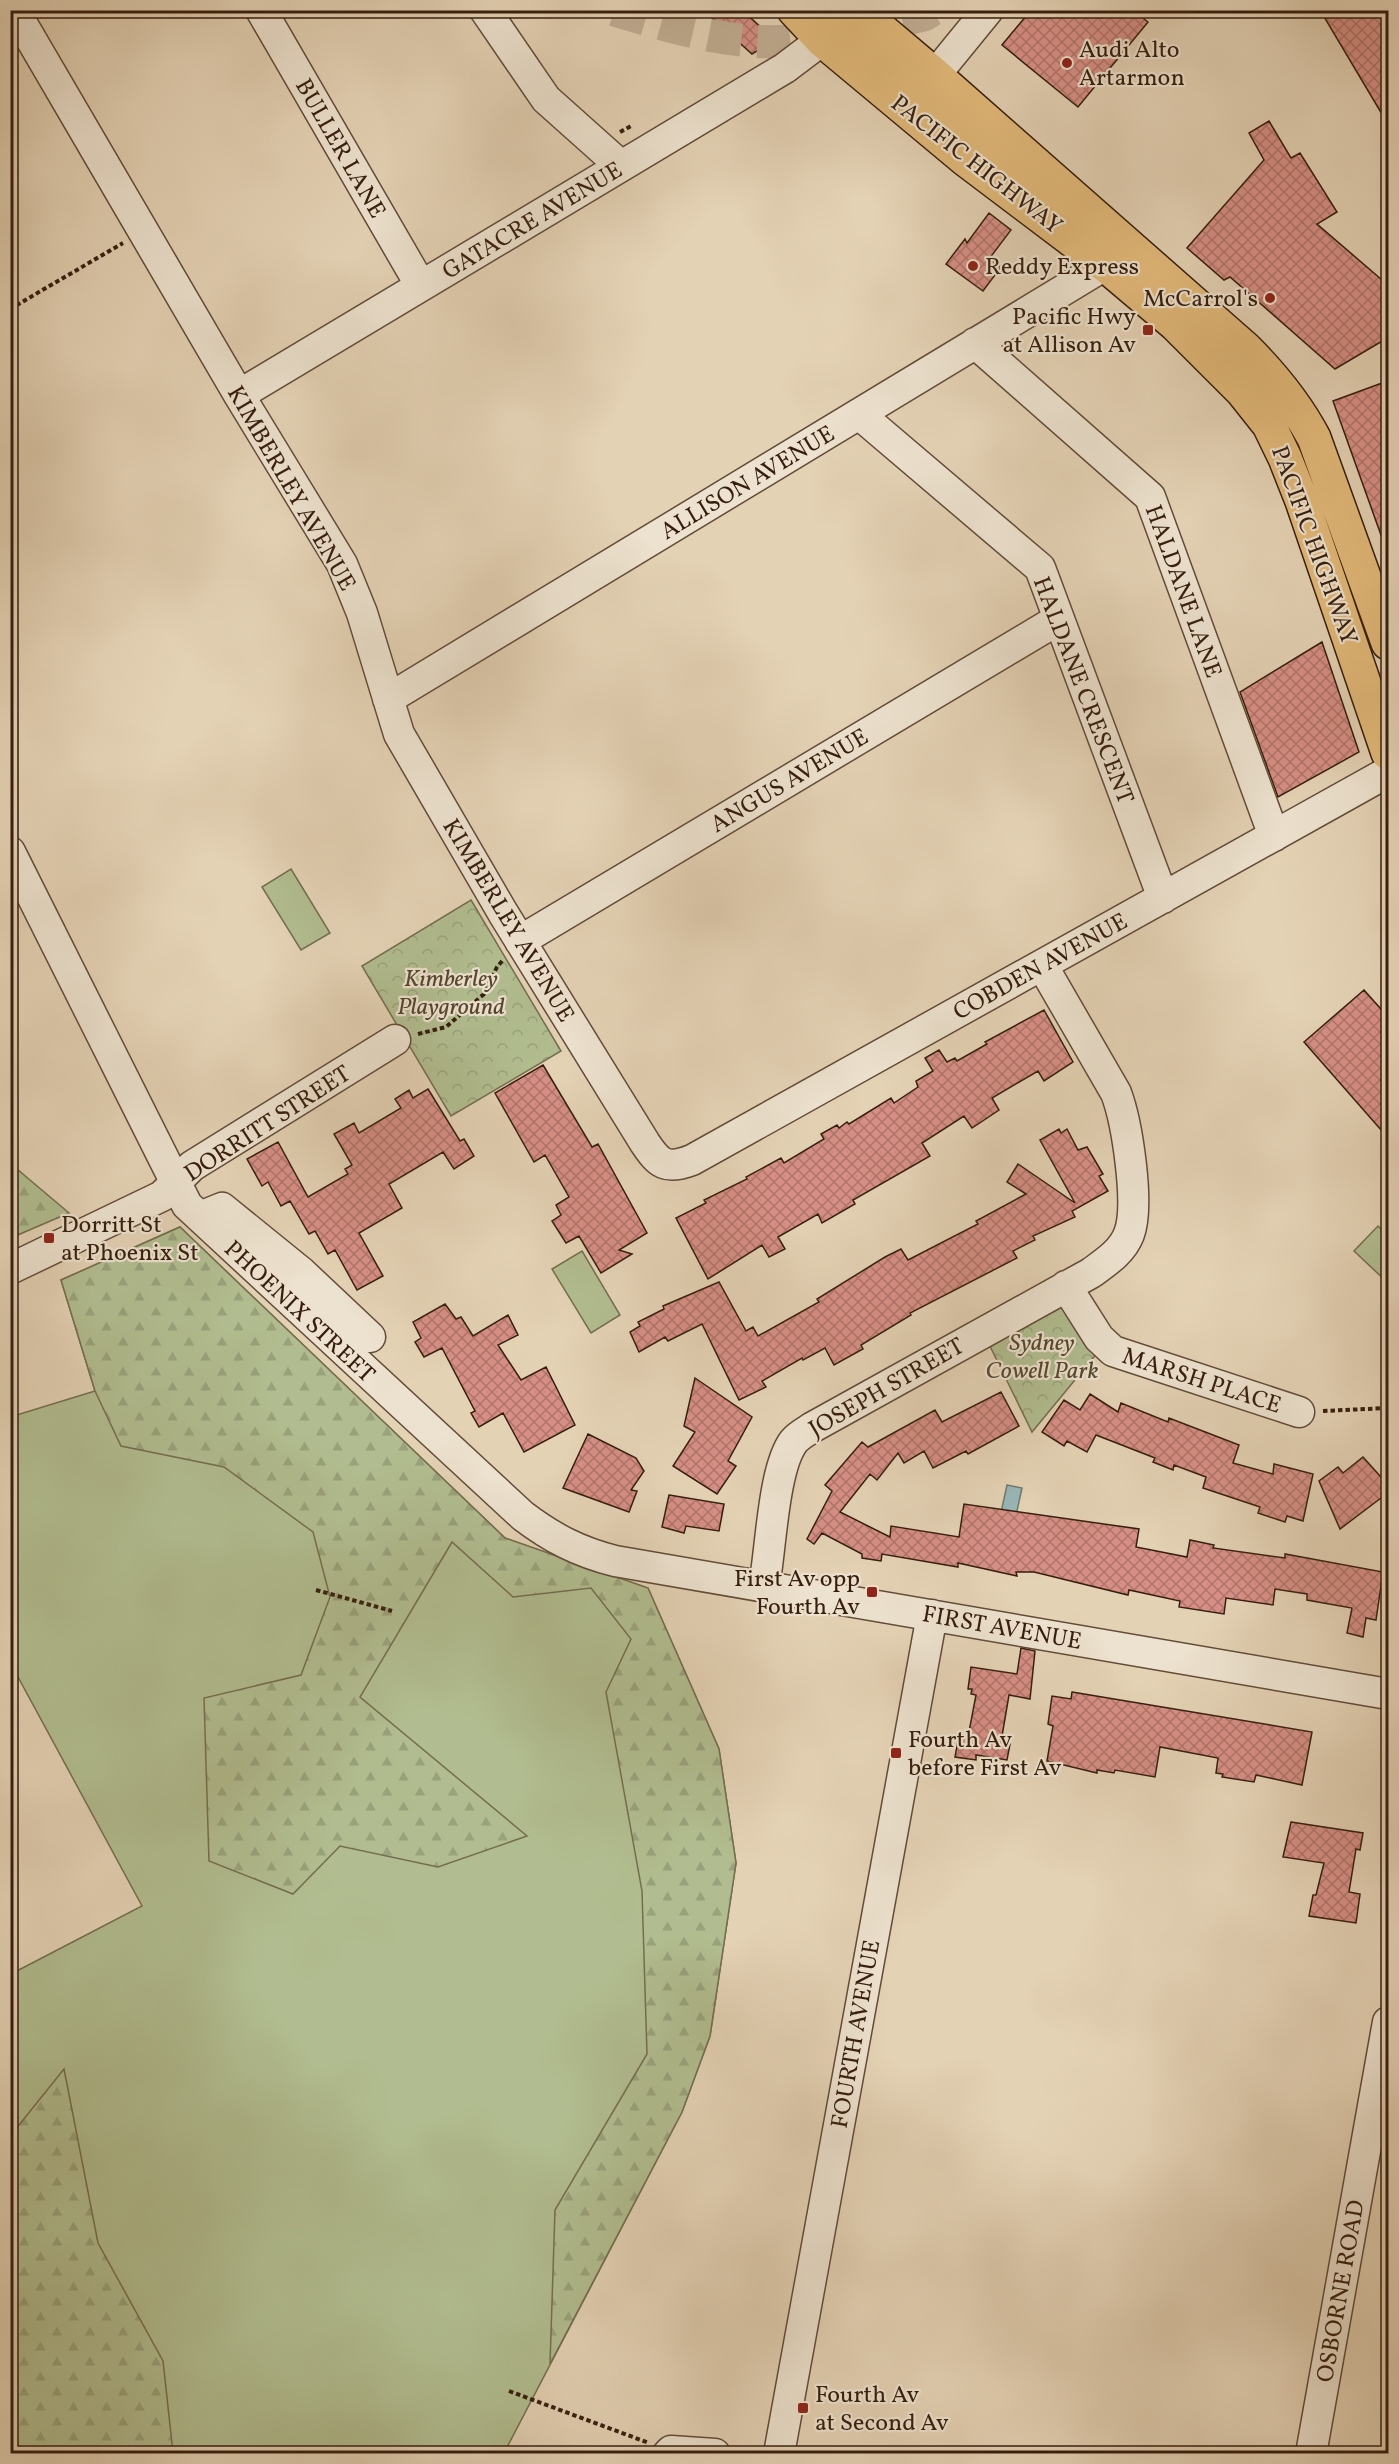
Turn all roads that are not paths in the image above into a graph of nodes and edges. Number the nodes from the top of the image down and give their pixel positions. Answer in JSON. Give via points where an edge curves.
{"nodes":[{"id":1,"x":14,"y":10,"type":"edge"},
{"id":2,"x":261,"y":10,"type":"edge"},
{"id":3,"x":485,"y":10,"type":"edge"},
{"id":4,"x":794,"y":10,"type":"edge"},
{"id":5,"x":858,"y":10,"type":"edge"},
{"id":6,"x":988,"y":10,"type":"edge"},
{"id":7,"x":822,"y":25,"type":"edge"},
{"id":8,"x":935,"y":75,"type":"junction"},
{"id":9,"x":621,"y":166,"type":"junction"},
{"id":10,"x":1105,"y":265,"type":"junction"},
{"id":11,"x":421,"y":286,"type":"junction"},
{"id":12,"x":975,"y":343,"type":"junction"},
{"id":13,"x":239,"y":395,"type":"junction"},
{"id":14,"x":859,"y":414,"type":"junction"},
{"id":15,"x":1059,"y":619,"type":"junction"},
{"id":16,"x":1389,"y":643,"type":"edge"},
{"id":17,"x":388,"y":699,"type":"junction"},
{"id":18,"x":1389,"y":753,"type":"edge"},
{"id":19,"x":1389,"y":772,"type":"edge"},
{"id":20,"x":1274,"y":836,"type":"junction"},
{"id":21,"x":10,"y":852,"type":"edge"},
{"id":22,"x":1163,"y":898,"type":"junction"},
{"id":23,"x":520,"y":941,"type":"junction"},
{"id":24,"x":1042,"y":965,"type":"junction"},
{"id":25,"x":394,"y":1040,"type":"road end"},
{"id":26,"x":692,"y":1160,"type":"joint"},
{"id":27,"x":176,"y":1183,"type":"junction"},
{"id":28,"x":200,"y":1217,"type":"junction"},
{"id":29,"x":10,"y":1269,"type":"edge"},
{"id":30,"x":1066,"y":1286,"type":"junction"},
{"id":31,"x":370,"y":1337,"type":"dead end"},
{"id":32,"x":1299,"y":1412,"type":"dead end"},
{"id":33,"x":615,"y":1561,"type":"joint"},
{"id":34,"x":764,"y":1586,"type":"junction"},
{"id":35,"x":932,"y":1616,"type":"junction"},
{"id":36,"x":1389,"y":1694,"type":"edge"},
{"id":37,"x":1389,"y":2022,"type":"edge"},
{"id":38,"x":670,"y":2452,"type":"edge"},
{"id":39,"x":715,"y":2454,"type":"edge"},
{"id":40,"x":779,"y":2454,"type":"edge"},
{"id":41,"x":1311,"y":2454,"type":"edge"}],
"edges":[{"from":1,"to":13,"type":"street","name":"KIMBERLEY AVENUE"},
{"from":2,"to":11,"type":"street","name":"BULLER LANE"},
{"from":3,"to":9,"type":"street","via":[[546,99]]},
{"from":4,"to":7,"type":"main road"},
{"from":5,"to":8,"type":"main road","name":"PACIFIC HIGHWAY"},
{"from":6,"to":8,"type":"street"},
{"from":7,"to":9,"type":"street","name":"GATACRE AVENUE","via":[[790,64]]},
{"from":7,"to":10,"type":"main road","name":"PACIFIC HIGHWAY","via":[[1016,177],[1078,243]]},
{"from":8,"to":16,"type":"main road","name":"PACIFIC HIGHWAY","via":[[1246,349],[1286,392],[1314,438]]},
{"from":9,"to":11,"type":"street","name":"GATACRE AVENUE"},
{"from":10,"to":12,"type":"street","name":"ALLISON AVENUE"},
{"from":10,"to":18,"type":"main road","name":"PACIFIC HIGHWAY","via":[[1209,357],[1269,425],[1302,501]]},
{"from":11,"to":13,"type":"street","name":"GATACRE AVENUE"},
{"from":12,"to":14,"type":"street","name":"ALLISON AVENUE"},
{"from":12,"to":20,"type":"street","name":"HALDANE LANE","via":[[1150,497]]},
{"from":13,"to":17,"type":"street","name":"KIMBERLEY AVENUE","via":[[342,564],[362,613]]},
{"from":14,"to":15,"type":"street","name":"HALDANE CRESCENT","via":[[1040,568]]},
{"from":14,"to":17,"type":"street","name":"ALLISON AVENUE"},
{"from":15,"to":22,"type":"street","name":"HALDANE CRESCENT"},
{"from":15,"to":23,"type":"street","name":"ANGUS AVENUE"},
{"from":17,"to":23,"type":"street","name":"KIMBERLEY AVENUE","via":[[399,734]]},
{"from":19,"to":20,"type":"street","name":"COBDEN AVENUE"},
{"from":20,"to":22,"type":"street","name":"COBDEN AVENUE"},
{"from":21,"to":27,"type":"street","name":"PHOENIX STREET"},
{"from":22,"to":24,"type":"street","name":"COBDEN AVENUE"},
{"from":23,"to":26,"type":"street","name":"KIMBERLEY AVENUE","via":[[656,1159],[666,1165]]},
{"from":24,"to":26,"type":"street","name":"COBDEN AVENUE"},
{"from":24,"to":30,"type":"street","name":"JOSEPH STREET","via":[[1116,1093],[1125,1123],[1132,1192],[1132,1223],[1124,1244],[1114,1257]]},
{"from":25,"to":27,"type":"street","name":"DORRITT STREET","via":[[192,1166]]},
{"from":27,"to":28,"type":"street","name":"PHOENIX STREET"},
{"from":27,"to":29,"type":"street","name":"DORRITT STREET","via":[[154,1200]]},
{"from":28,"to":31,"type":"street","via":[[222,1208],[301,1272]]},
{"from":28,"to":33,"type":"street","name":"PHOENIX STREET","via":[[523,1516],[567,1545]]},
{"from":30,"to":32,"type":"street","name":"MARSH PLACE","via":[[1099,1338],[1113,1351]]},
{"from":30,"to":34,"type":"street","name":"JOSEPH STREET","via":[[795,1439],[780,1475]]},
{"from":33,"to":34,"type":"street","name":"FIRST AVENUE"},
{"from":34,"to":35,"type":"street","name":"FIRST AVENUE"},
{"from":35,"to":36,"type":"street","name":"FIRST AVENUE"},
{"from":35,"to":40,"type":"street","name":"FOURTH AVENUE"},
{"from":37,"to":41,"type":"street","name":"OSBORNE ROAD"},
{"from":38,"to":39,"type":"street"}]}
